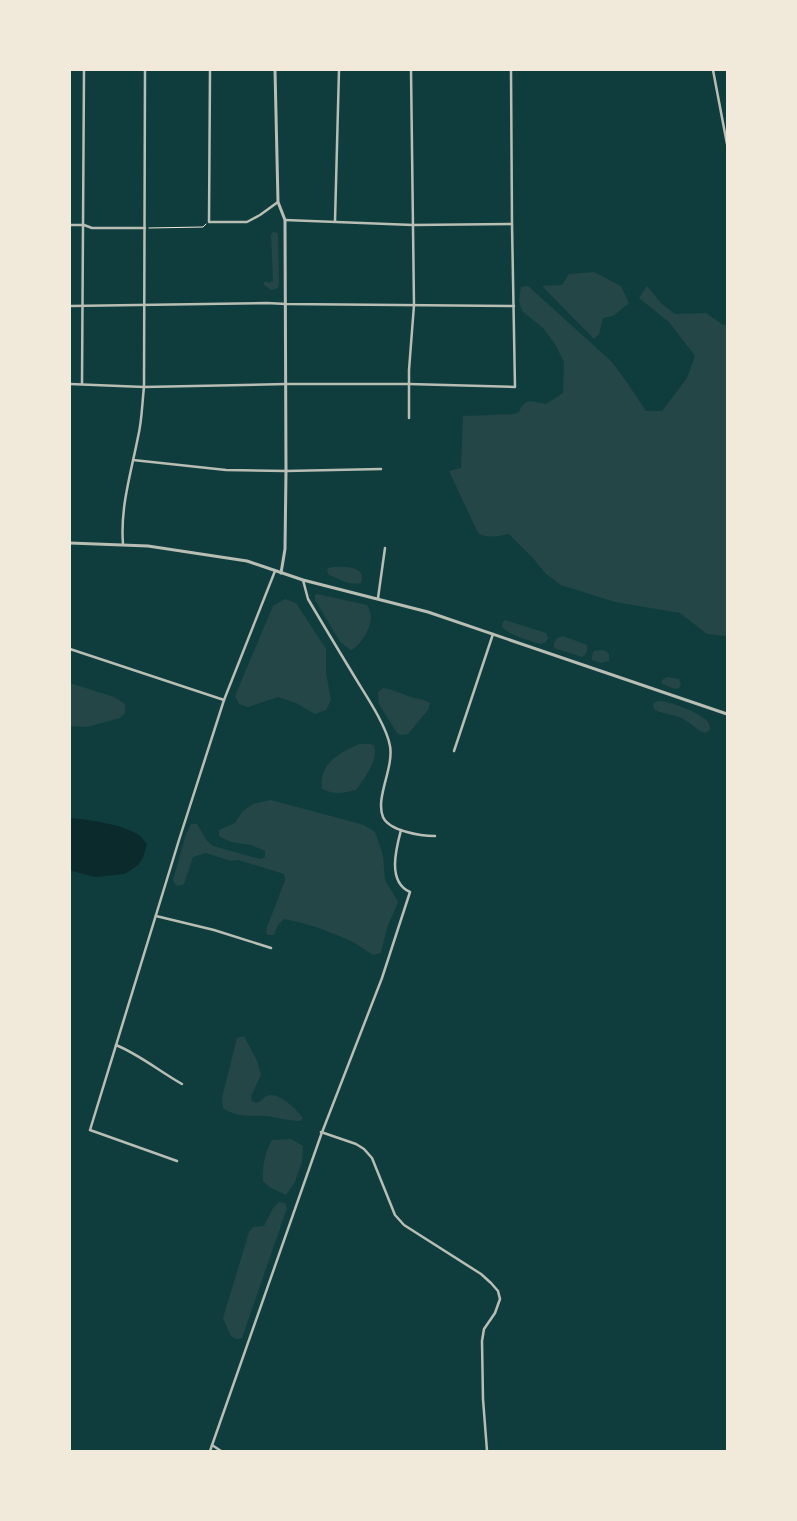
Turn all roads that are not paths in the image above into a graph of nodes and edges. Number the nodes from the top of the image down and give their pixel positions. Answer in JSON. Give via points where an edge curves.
{"nodes":[{"id":1,"x":84,"y":70,"type":"edge"},
{"id":2,"x":145,"y":70,"type":"edge"},
{"id":3,"x":210,"y":70,"type":"edge"},
{"id":4,"x":275,"y":70,"type":"edge"},
{"id":5,"x":338,"y":70,"type":"edge"},
{"id":6,"x":411,"y":70,"type":"edge"},
{"id":7,"x":511,"y":70,"type":"edge"},
{"id":8,"x":713,"y":70,"type":"edge"},
{"id":9,"x":727,"y":144,"type":"edge"},
{"id":10,"x":278,"y":202,"type":"junction"},
{"id":11,"x":285,"y":220,"type":"junction"},
{"id":12,"x":335,"y":221,"type":"junction"},
{"id":13,"x":512,"y":224,"type":"junction"},
{"id":14,"x":70,"y":225,"type":"edge"},
{"id":15,"x":84,"y":225,"type":"junction"},
{"id":16,"x":413,"y":225,"type":"junction"},
{"id":17,"x":145,"y":228,"type":"junction"},
{"id":18,"x":286,"y":304,"type":"junction"},
{"id":19,"x":145,"y":305,"type":"junction"},
{"id":20,"x":414,"y":305,"type":"junction"},
{"id":21,"x":70,"y":306,"type":"edge"},
{"id":22,"x":82,"y":306,"type":"junction"},
{"id":23,"x":514,"y":306,"type":"junction"},
{"id":24,"x":70,"y":384,"type":"edge"},
{"id":25,"x":82,"y":384,"type":"junction"},
{"id":26,"x":286,"y":384,"type":"junction"},
{"id":27,"x":410,"y":384,"type":"junction"},
{"id":28,"x":144,"y":387,"type":"junction"},
{"id":29,"x":409,"y":418,"type":"dead end"},
{"id":30,"x":133,"y":460,"type":"junction"},
{"id":31,"x":381,"y":469,"type":"dead end"},
{"id":32,"x":286,"y":471,"type":"junction"},
{"id":33,"x":70,"y":543,"type":"edge"},
{"id":34,"x":123,"y":544,"type":"junction"},
{"id":35,"x":385,"y":548,"type":"dead end"},
{"id":36,"x":275,"y":571,"type":"junction"},
{"id":37,"x":281,"y":573,"type":"junction"},
{"id":38,"x":303,"y":580,"type":"junction"},
{"id":39,"x":378,"y":598,"type":"junction"},
{"id":40,"x":493,"y":634,"type":"junction"},
{"id":41,"x":70,"y":649,"type":"edge"},
{"id":42,"x":224,"y":700,"type":"junction"},
{"id":43,"x":727,"y":714,"type":"edge"},
{"id":44,"x":454,"y":751,"type":"dead end"},
{"id":45,"x":401,"y":830,"type":"junction"},
{"id":46,"x":435,"y":836,"type":"dead end"},
{"id":47,"x":156,"y":916,"type":"junction"},
{"id":48,"x":271,"y":948,"type":"dead end"},
{"id":49,"x":116,"y":1045,"type":"junction"},
{"id":50,"x":182,"y":1084,"type":"dead end"},
{"id":51,"x":321,"y":1132,"type":"junction"},
{"id":52,"x":177,"y":1161,"type":"dead end"},
{"id":53,"x":212,"y":1445,"type":"junction"},
{"id":54,"x":210,"y":1451,"type":"edge"},
{"id":55,"x":221,"y":1451,"type":"edge"},
{"id":56,"x":487,"y":1451,"type":"edge"}],
"edges":[{"from":1,"to":15,"type":"street"},
{"from":2,"to":17,"type":"street"},
{"from":3,"to":10,"type":"street","via":[[209,222],[247,222]]},
{"from":4,"to":10,"type":"street"},
{"from":5,"to":12,"type":"street"},
{"from":6,"to":16,"type":"street"},
{"from":7,"to":13,"type":"street"},
{"from":8,"to":9,"type":"street"},
{"from":10,"to":11,"type":"street"},
{"from":11,"to":12,"type":"street"},
{"from":11,"to":18,"type":"street"},
{"from":12,"to":16,"type":"street"},
{"from":13,"to":16,"type":"street"},
{"from":13,"to":23,"type":"street"},
{"from":14,"to":15,"type":"street"},
{"from":15,"to":17,"type":"street","via":[[92,228]]},
{"from":15,"to":22,"type":"street"},
{"from":16,"to":20,"type":"street"},
{"from":17,"to":19,"type":"street"},
{"from":18,"to":19,"type":"street"},
{"from":18,"to":20,"type":"street"},
{"from":18,"to":26,"type":"street"},
{"from":19,"to":22,"type":"street"},
{"from":19,"to":28,"type":"street"},
{"from":20,"to":23,"type":"street"},
{"from":20,"to":27,"type":"street"},
{"from":21,"to":22,"type":"street"},
{"from":22,"to":25,"type":"street"},
{"from":23,"to":27,"type":"street","via":[[515,387]]},
{"from":24,"to":25,"type":"street"},
{"from":25,"to":28,"type":"street"},
{"from":26,"to":27,"type":"street"},
{"from":26,"to":28,"type":"street"},
{"from":26,"to":32,"type":"street"},
{"from":27,"to":29,"type":"street"},
{"from":28,"to":30,"type":"street"},
{"from":30,"to":32,"type":"street","via":[[226,470]]},
{"from":30,"to":34,"type":"street","via":[[122,527]]},
{"from":31,"to":32,"type":"street"},
{"from":32,"to":37,"type":"street","via":[[285,549]]},
{"from":33,"to":34,"type":"street"},
{"from":34,"to":36,"type":"street","via":[[235,559]]},
{"from":35,"to":39,"type":"street"},
{"from":36,"to":37,"type":"street"},
{"from":36,"to":42,"type":"street"},
{"from":37,"to":38,"type":"street"},
{"from":38,"to":39,"type":"street"},
{"from":38,"to":45,"type":"street","via":[[308,599],[376,712],[390,744],[391,757],[380,807],[383,819]]},
{"from":39,"to":40,"type":"street"},
{"from":40,"to":43,"type":"street"},
{"from":40,"to":44,"type":"street"},
{"from":41,"to":42,"type":"street"},
{"from":42,"to":47,"type":"street"},
{"from":45,"to":46,"type":"street"},
{"from":45,"to":51,"type":"street","via":[[396,869],[403,889],[410,892],[382,978]]},
{"from":47,"to":48,"type":"street"},
{"from":47,"to":49,"type":"street"},
{"from":49,"to":50,"type":"street","via":[[145,1059]]},
{"from":49,"to":52,"type":"street","via":[[90,1130]]},
{"from":51,"to":53,"type":"street"},
{"from":51,"to":56,"type":"street","via":[[364,1149],[372,1158],[395,1216],[481,1274],[498,1291],[498,1306],[484,1329],[482,1341]]},
{"from":53,"to":54,"type":"street"},
{"from":53,"to":55,"type":"street"}]}
